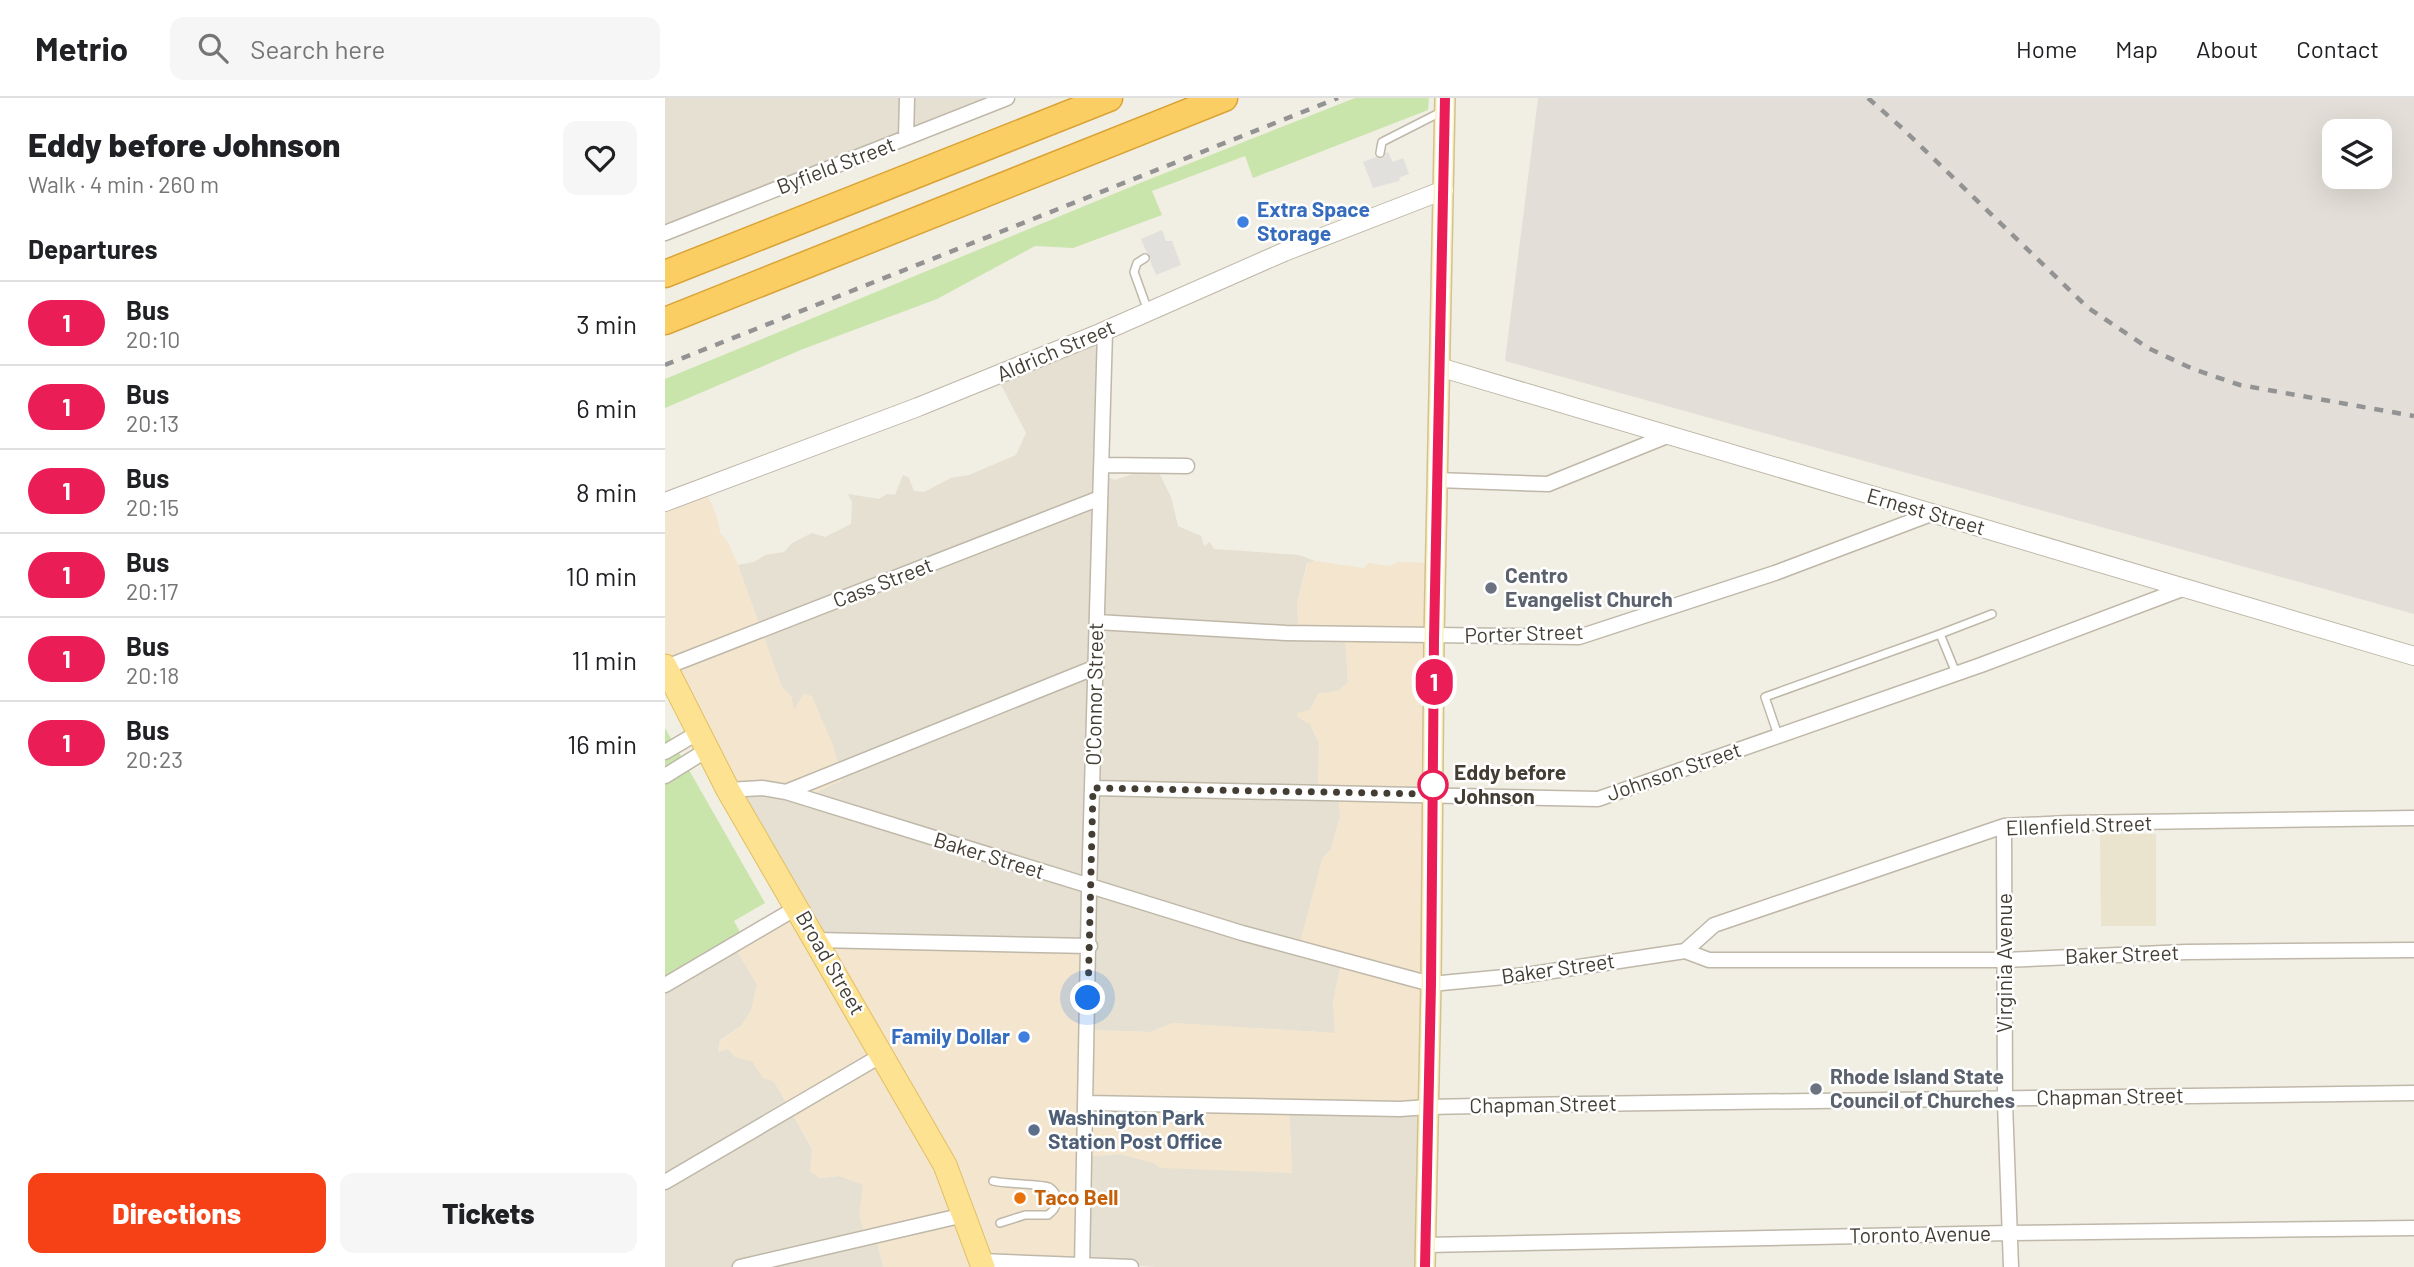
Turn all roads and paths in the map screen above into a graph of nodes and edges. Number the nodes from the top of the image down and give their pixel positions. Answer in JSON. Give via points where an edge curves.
{"nodes":[{"id":1,"x":907,"y":98,"type":"edge"},
{"id":2,"x":1007,"y":98,"type":"edge"},
{"id":3,"x":1109,"y":98,"type":"edge"},
{"id":4,"x":1224,"y":98,"type":"edge"},
{"id":5,"x":1445,"y":109,"type":"edge"},
{"id":6,"x":906,"y":138,"type":"junction"},
{"id":7,"x":1380,"y":153,"type":"dead end"},
{"id":8,"x":1444,"y":190,"type":"junction"},
{"id":9,"x":665,"y":233,"type":"edge"},
{"id":10,"x":1145,"y":258,"type":"dead end"},
{"id":11,"x":665,"y":274,"type":"edge"},
{"id":12,"x":1149,"y":312,"type":"junction"},
{"id":13,"x":665,"y":321,"type":"edge"},
{"id":14,"x":1105,"y":331,"type":"junction"},
{"id":15,"x":1439,"y":367,"type":"junction"},
{"id":16,"x":1667,"y":436,"type":"junction"},
{"id":17,"x":1103,"y":465,"type":"junction"},
{"id":18,"x":1187,"y":466,"type":"dead end"},
{"id":19,"x":1437,"y":480,"type":"junction"},
{"id":20,"x":1100,"y":498,"type":"junction"},
{"id":21,"x":665,"y":502,"type":"edge"},
{"id":22,"x":1931,"y":514,"type":"junction"},
{"id":23,"x":2185,"y":588,"type":"junction"},
{"id":24,"x":1992,"y":614,"type":"dead end"},
{"id":25,"x":1097,"y":622,"type":"junction"},
{"id":26,"x":1940,"y":634,"type":"junction"},
{"id":27,"x":1435,"y":636,"type":"junction"},
{"id":28,"x":2414,"y":656,"type":"edge"},
{"id":29,"x":666,"y":666,"type":"edge"},
{"id":30,"x":1095,"y":667,"type":"junction"},
{"id":31,"x":1956,"y":673,"type":"junction"},
{"id":32,"x":1778,"y":735,"type":"junction"},
{"id":33,"x":703,"y":741,"type":"junction"},
{"id":34,"x":665,"y":752,"type":"edge"},
{"id":35,"x":665,"y":776,"type":"edge"},
{"id":36,"x":1093,"y":788,"type":"junction"},
{"id":37,"x":728,"y":790,"type":"junction"},
{"id":38,"x":786,"y":792,"type":"junction"},
{"id":39,"x":1433,"y":794,"type":"junction"},
{"id":40,"x":2414,"y":818,"type":"edge"},
{"id":41,"x":2004,"y":826,"type":"junction"},
{"id":42,"x":1090,"y":888,"type":"junction"},
{"id":43,"x":798,"y":907,"type":"junction"},
{"id":44,"x":816,"y":940,"type":"junction"},
{"id":45,"x":1090,"y":946,"type":"junction"},
{"id":46,"x":2414,"y":950,"type":"edge"},
{"id":47,"x":1685,"y":951,"type":"junction"},
{"id":48,"x":2004,"y":960,"type":"junction"},
{"id":49,"x":1431,"y":984,"type":"junction"},
{"id":50,"x":665,"y":985,"type":"edge"},
{"id":51,"x":882,"y":1055,"type":"junction"},
{"id":52,"x":2414,"y":1093,"type":"edge"},
{"id":53,"x":2006,"y":1098,"type":"junction"},
{"id":54,"x":1086,"y":1103,"type":"junction"},
{"id":55,"x":1428,"y":1107,"type":"junction"},
{"id":56,"x":993,"y":1181,"type":"dead end"},
{"id":57,"x":665,"y":1182,"type":"edge"},
{"id":58,"x":964,"y":1214,"type":"junction"},
{"id":59,"x":1000,"y":1223,"type":"dead end"},
{"id":60,"x":2414,"y":1228,"type":"edge"},
{"id":61,"x":2010,"y":1233,"type":"junction"},
{"id":62,"x":1425,"y":1245,"type":"junction"},
{"id":63,"x":982,"y":1264,"type":"edge"},
{"id":64,"x":1082,"y":1266,"type":"edge"},
{"id":65,"x":740,"y":1267,"type":"edge"},
{"id":66,"x":1131,"y":1267,"type":"edge"},
{"id":67,"x":1425,"y":1267,"type":"edge"},
{"id":68,"x":2011,"y":1267,"type":"edge"}],
"edges":[{"from":1,"to":6,"type":"street"},
{"from":2,"to":6,"type":"street","name":"Byfield Street"},
{"from":3,"to":11,"type":"highway"},
{"from":4,"to":13,"type":"highway"},
{"from":5,"to":7,"type":"lane","via":[[1382,142]]},
{"from":5,"to":8,"type":"main road"},
{"from":6,"to":9,"type":"street","name":"Byfield Street"},
{"from":8,"to":12,"type":"street","name":"Aldrich Street","via":[[1291,246]]},
{"from":8,"to":15,"type":"main road"},
{"from":10,"to":12,"type":"lane","via":[[1137,262],[1134,272]]},
{"from":12,"to":14,"type":"street","name":"Aldrich Street"},
{"from":14,"to":17,"type":"street","name":"O'Connor Street"},
{"from":14,"to":21,"type":"street","name":"Aldrich Street"},
{"from":15,"to":16,"type":"street","name":"Ernest Street"},
{"from":15,"to":19,"type":"main road"},
{"from":16,"to":19,"type":"street","via":[[1548,484]]},
{"from":16,"to":22,"type":"street","name":"Ernest Street"},
{"from":17,"to":18,"type":"street"},
{"from":17,"to":20,"type":"street","name":"O'Connor Street"},
{"from":19,"to":27,"type":"main road"},
{"from":20,"to":25,"type":"street","name":"O'Connor Street"},
{"from":20,"to":29,"type":"street","name":"Cass Street"},
{"from":22,"to":23,"type":"street","name":"Ernest Street"},
{"from":22,"to":27,"type":"street","name":"Porter Street","via":[[1775,573],[1579,637]]},
{"from":23,"to":28,"type":"street","name":"Ernest Street"},
{"from":23,"to":31,"type":"street","name":"Johnson Street"},
{"from":24,"to":26,"type":"lane"},
{"from":25,"to":27,"type":"street","name":"Porter Street"},
{"from":25,"to":30,"type":"street","name":"O'Connor Street"},
{"from":26,"to":31,"type":"lane"},
{"from":26,"to":32,"type":"lane","via":[[1765,697]]},
{"from":27,"to":39,"type":"main road"},
{"from":29,"to":33,"type":"main road","name":"Broad Street"},
{"from":30,"to":36,"type":"street","name":"O'Connor Street"},
{"from":30,"to":38,"type":"street"},
{"from":31,"to":32,"type":"street","name":"Johnson Street"},
{"from":32,"to":39,"type":"street","name":"Johnson Street","via":[[1598,799]]},
{"from":33,"to":34,"type":"street"},
{"from":33,"to":35,"type":"street"},
{"from":33,"to":37,"type":"main road","name":"Broad Street"},
{"from":36,"to":39,"type":"street","name":"Johnson Street"},
{"from":36,"to":42,"type":"street","name":"O'Connor Street"},
{"from":37,"to":38,"type":"street","name":"Baker Street"},
{"from":37,"to":43,"type":"main road","name":"Broad Street"},
{"from":38,"to":42,"type":"street","name":"Baker Street"},
{"from":39,"to":49,"type":"main road"},
{"from":40,"to":41,"type":"street","name":"Ellenfield Street"},
{"from":41,"to":47,"type":"street","name":"Ellenfield Street","via":[[1714,925]]},
{"from":41,"to":48,"type":"street","name":"Virginia Avenue"},
{"from":42,"to":45,"type":"street","name":"O'Connor Street"},
{"from":42,"to":49,"type":"street","name":"Baker Street"},
{"from":43,"to":44,"type":"main road","name":"Broad Street"},
{"from":43,"to":50,"type":"street"},
{"from":44,"to":45,"type":"street"},
{"from":44,"to":51,"type":"main road","name":"Broad Street"},
{"from":45,"to":54,"type":"street","name":"O'Connor Street"},
{"from":46,"to":48,"type":"street","name":"Baker Street"},
{"from":47,"to":48,"type":"street","name":"Baker Street","via":[[1709,960]]},
{"from":47,"to":49,"type":"street","name":"Baker Street"},
{"from":48,"to":53,"type":"street","name":"Virginia Avenue"},
{"from":49,"to":55,"type":"main road"},
{"from":51,"to":57,"type":"street"},
{"from":51,"to":58,"type":"main road","name":"Broad Street","via":[[946,1165]]},
{"from":52,"to":53,"type":"street","name":"Chapman Street"},
{"from":53,"to":55,"type":"street","name":"Chapman Street"},
{"from":53,"to":61,"type":"street","name":"Virginia Avenue"},
{"from":54,"to":55,"type":"street","name":"Chapman Street"},
{"from":54,"to":64,"type":"street","name":"O'Connor Street"},
{"from":55,"to":62,"type":"main road"},
{"from":56,"to":59,"type":"lane","via":[[1044,1186],[1057,1196],[1056,1207],[1048,1215],[1025,1215]]},
{"from":58,"to":63,"type":"main road","name":"Broad Street"},
{"from":58,"to":65,"type":"street"},
{"from":60,"to":61,"type":"street","name":"Toronto Avenue"},
{"from":61,"to":62,"type":"street","name":"Toronto Avenue"},
{"from":61,"to":68,"type":"street","name":"Virginia Avenue"},
{"from":62,"to":67,"type":"main road"},
{"from":63,"to":64,"type":"street"},
{"from":64,"to":66,"type":"street"}]}
